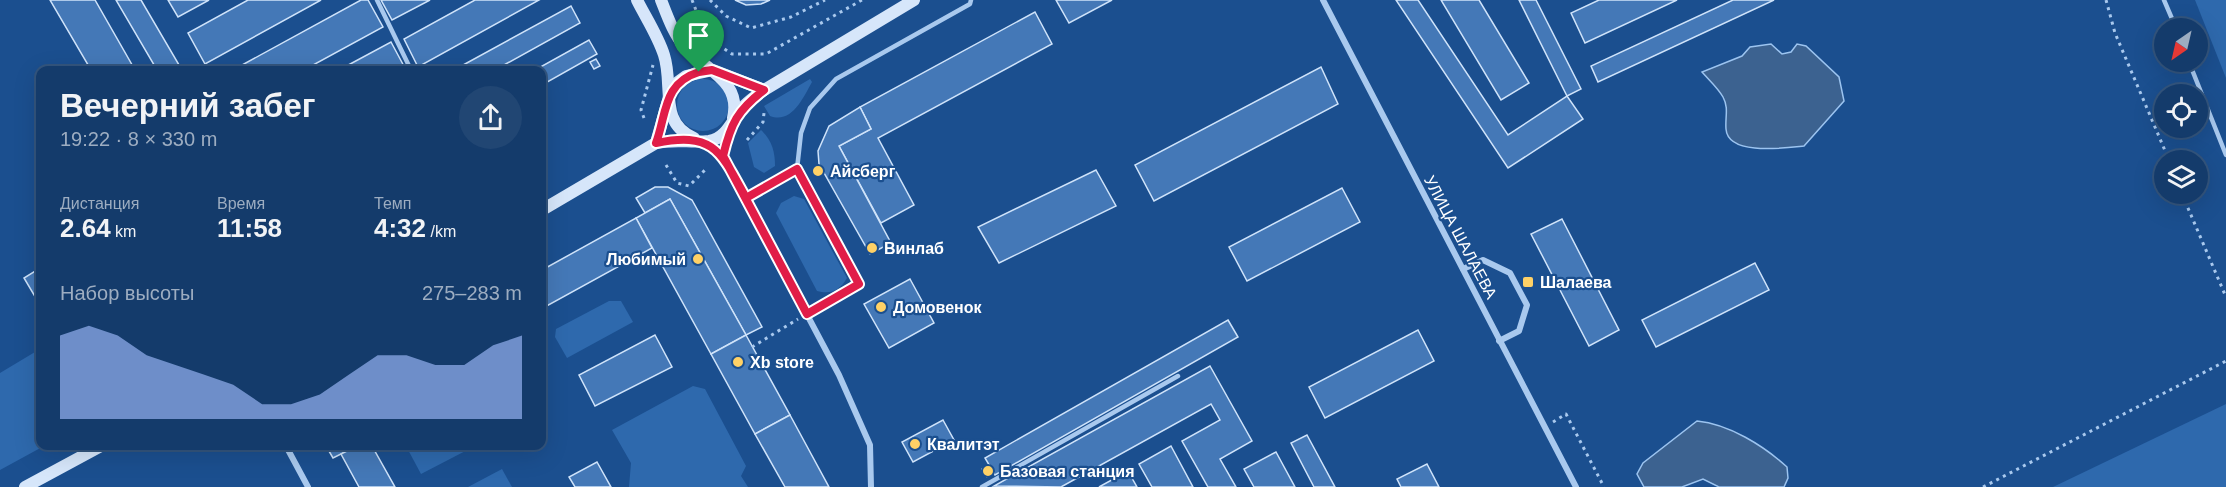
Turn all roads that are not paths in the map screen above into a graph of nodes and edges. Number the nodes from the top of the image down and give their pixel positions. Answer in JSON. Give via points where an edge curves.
{"nodes":[{"id":1,"x":376,"y":0,"type":"edge"},
{"id":2,"x":637,"y":0,"type":"edge"},
{"id":3,"x":661,"y":0,"type":"edge"},
{"id":4,"x":914,"y":0,"type":"edge"},
{"id":5,"x":971,"y":0,"type":"edge"},
{"id":6,"x":1323,"y":0,"type":"edge"},
{"id":7,"x":2164,"y":0,"type":"edge"},
{"id":8,"x":2172,"y":18,"type":"edge"},
{"id":9,"x":409,"y":66,"type":"edge"},
{"id":10,"x":712,"y":70,"type":"junction"},
{"id":11,"x":2193,"y":72,"type":"edge"},
{"id":12,"x":764,"y":90,"type":"junction"},
{"id":13,"x":669,"y":97,"type":"junction"},
{"id":14,"x":730,"y":128,"type":"junction"},
{"id":15,"x":701,"y":140,"type":"junction"},
{"id":16,"x":656,"y":143,"type":"junction"},
{"id":17,"x":2226,"y":155,"type":"edge"},
{"id":18,"x":723,"y":156,"type":"junction"},
{"id":19,"x":797,"y":169,"type":"junction"},
{"id":20,"x":746,"y":198,"type":"junction"},
{"id":21,"x":546,"y":208,"type":"edge"},
{"id":22,"x":1464,"y":269,"type":"junction"},
{"id":23,"x":807,"y":314,"type":"junction"},
{"id":24,"x":1499,"y":341,"type":"junction"},
{"id":25,"x":1178,"y":376,"type":"dead end"},
{"id":26,"x":94,"y":450,"type":"edge"},
{"id":27,"x":288,"y":450,"type":"edge"},
{"id":28,"x":25,"y":487,"type":"edge"},
{"id":29,"x":308,"y":487,"type":"edge"},
{"id":30,"x":871,"y":487,"type":"edge"},
{"id":31,"x":982,"y":487,"type":"edge"},
{"id":32,"x":1576,"y":487,"type":"edge"}],
"edges":[{"from":1,"to":9,"type":"lane"},
{"from":2,"to":13,"type":"main road","via":[[665,56]]},
{"from":3,"to":10,"type":"main road","via":[[684,46]]},
{"from":4,"to":12,"type":"main road"},
{"from":5,"to":19,"type":"lane","via":[[836,79],[810,108],[801,133]]},
{"from":6,"to":22,"type":"street","name":"УЛИЦА ШАЛАЕВА"},
{"from":7,"to":8,"type":"lane"},
{"from":10,"to":12,"type":"main road"},
{"from":10,"to":13,"type":"main road","via":[[686,76],[675,84]]},
{"from":10,"to":14,"type":"main road","via":[[733,94],[735,106]]},
{"from":11,"to":17,"type":"lane"},
{"from":12,"to":14,"type":"main road","via":[[745,105]]},
{"from":13,"to":15,"type":"main road","via":[[670,115],[676,126]]},
{"from":13,"to":16,"type":"main road"},
{"from":14,"to":15,"type":"main road","via":[[718,137]]},
{"from":14,"to":18,"type":"street"},
{"from":15,"to":16,"type":"main road"},
{"from":15,"to":18,"type":"street"},
{"from":16,"to":21,"type":"main road"},
{"from":18,"to":20,"type":"street"},
{"from":19,"to":20,"type":"lane"},
{"from":19,"to":23,"type":"lane","via":[[859,284]]},
{"from":20,"to":23,"type":"street"},
{"from":22,"to":24,"type":"street","name":"УЛИЦА ШАЛАЕВА"},
{"from":22,"to":24,"type":"street","via":[[1483,260],[1510,273],[1527,305],[1520,331]]},
{"from":23,"to":30,"type":"street","via":[[870,445]]},
{"from":24,"to":32,"type":"street","name":"УЛИЦА ШАЛАЕВА"},
{"from":25,"to":31,"type":"lane"},
{"from":26,"to":28,"type":"main road"},
{"from":27,"to":29,"type":"street"}]}
